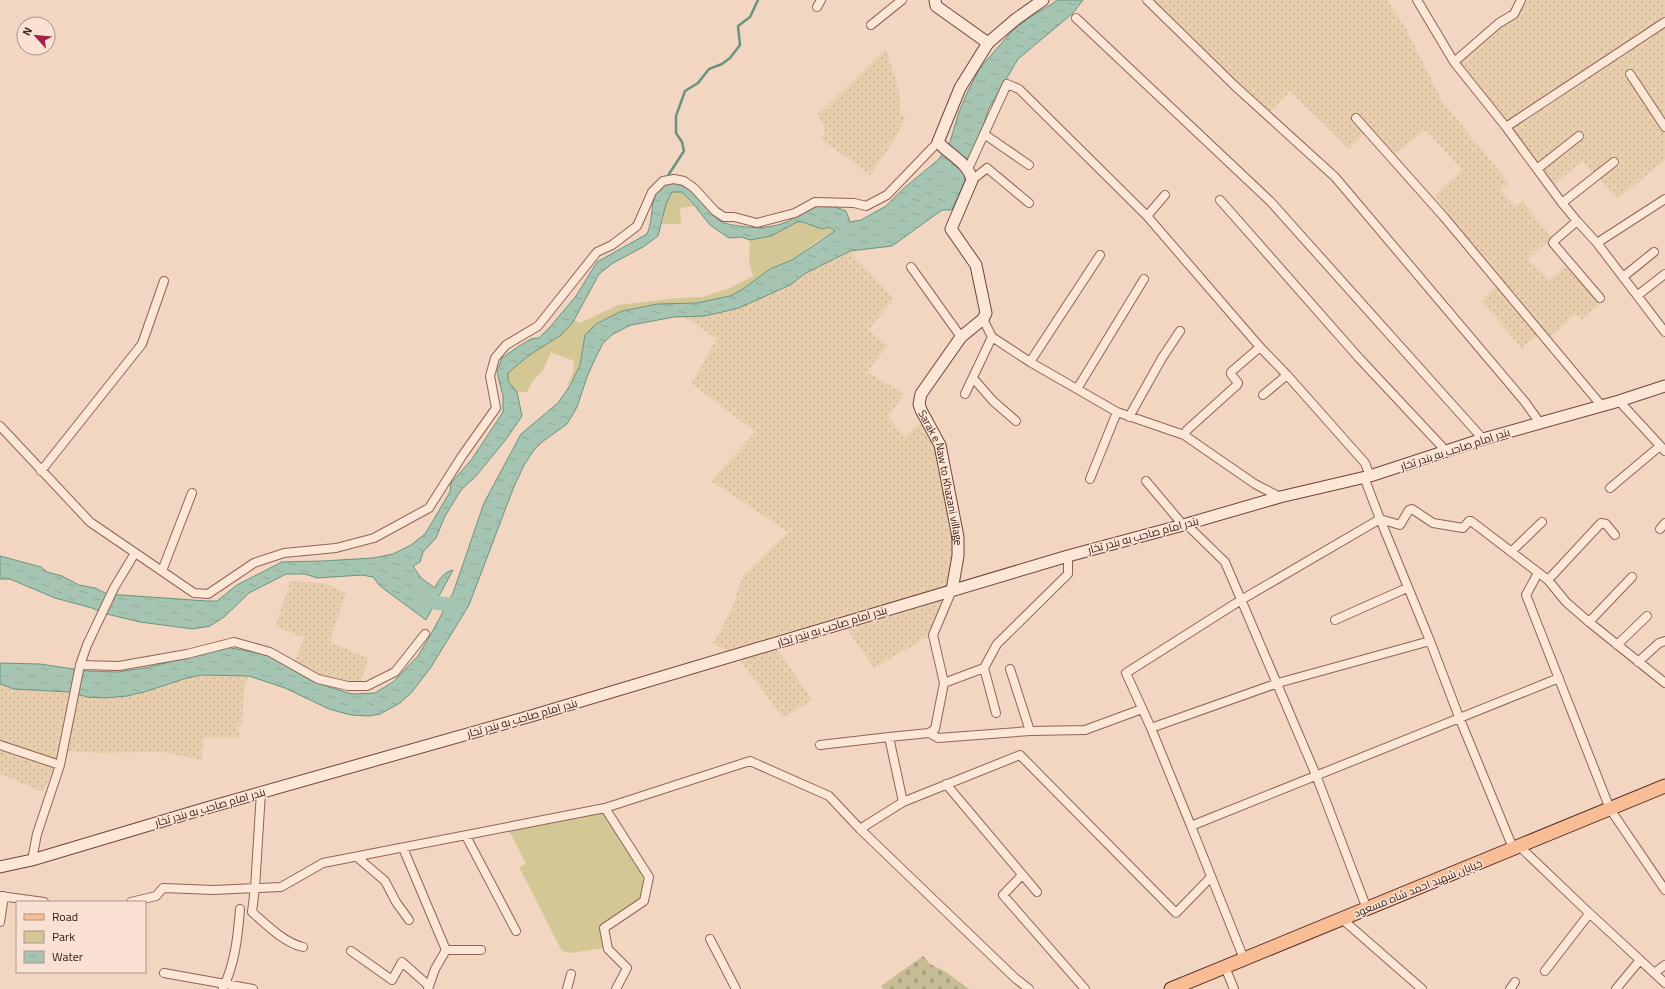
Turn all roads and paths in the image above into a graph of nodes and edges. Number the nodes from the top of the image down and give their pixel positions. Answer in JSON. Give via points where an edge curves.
{"nodes":[{"id":1,"x":902,"y":0,"type":"edge"},
{"id":2,"x":935,"y":0,"type":"edge"},
{"id":3,"x":1043,"y":0,"type":"edge"},
{"id":4,"x":1147,"y":0,"type":"edge"},
{"id":5,"x":1417,"y":0,"type":"edge"},
{"id":6,"x":1520,"y":0,"type":"edge"},
{"id":7,"x":1076,"y":18,"type":"dead end"},
{"id":8,"x":1665,"y":22,"type":"edge"},
{"id":9,"x":870,"y":25,"type":"dead end"},
{"id":10,"x":988,"y":43,"type":"junction"},
{"id":11,"x":1454,"y":62,"type":"junction"},
{"id":12,"x":1630,"y":74,"type":"dead end"},
{"id":13,"x":1356,"y":118,"type":"dead end"},
{"id":14,"x":1506,"y":127,"type":"junction"},
{"id":15,"x":1665,"y":127,"type":"edge"},
{"id":16,"x":984,"y":134,"type":"junction"},
{"id":17,"x":1579,"y":136,"type":"dead end"},
{"id":18,"x":940,"y":145,"type":"junction"},
{"id":19,"x":1614,"y":162,"type":"dead end"},
{"id":20,"x":1029,"y":165,"type":"dead end"},
{"id":21,"x":967,"y":168,"type":"junction"},
{"id":22,"x":1537,"y":168,"type":"junction"},
{"id":23,"x":972,"y":180,"type":"junction"},
{"id":24,"x":1165,"y":195,"type":"dead end"},
{"id":25,"x":1665,"y":199,"type":"edge"},
{"id":26,"x":1220,"y":200,"type":"dead end"},
{"id":27,"x":1029,"y":203,"type":"dead end"},
{"id":28,"x":1562,"y":203,"type":"junction"},
{"id":29,"x":1147,"y":216,"type":"junction"},
{"id":30,"x":1577,"y":221,"type":"junction"},
{"id":31,"x":1598,"y":243,"type":"junction"},
{"id":32,"x":1654,"y":252,"type":"dead end"},
{"id":33,"x":1100,"y":255,"type":"dead end"},
{"id":34,"x":911,"y":267,"type":"dead end"},
{"id":35,"x":1665,"y":274,"type":"edge"},
{"id":36,"x":1623,"y":277,"type":"junction"},
{"id":37,"x":1144,"y":279,"type":"dead end"},
{"id":38,"x":164,"y":281,"type":"dead end"},
{"id":39,"x":1638,"y":295,"type":"junction"},
{"id":40,"x":1600,"y":298,"type":"dead end"},
{"id":41,"x":983,"y":318,"type":"junction"},
{"id":42,"x":1180,"y":331,"type":"dead end"},
{"id":43,"x":1665,"y":332,"type":"edge"},
{"id":44,"x":961,"y":337,"type":"junction"},
{"id":45,"x":992,"y":337,"type":"junction"},
{"id":46,"x":1260,"y":347,"type":"junction"},
{"id":47,"x":1030,"y":362,"type":"junction"},
{"id":48,"x":1287,"y":375,"type":"junction"},
{"id":49,"x":972,"y":378,"type":"junction"},
{"id":50,"x":1665,"y":386,"type":"edge"},
{"id":51,"x":1077,"y":389,"type":"junction"},
{"id":52,"x":965,"y":394,"type":"dead end"},
{"id":53,"x":1263,"y":396,"type":"dead end"},
{"id":54,"x":1619,"y":402,"type":"junction"},
{"id":55,"x":1602,"y":405,"type":"junction"},
{"id":56,"x":1117,"y":412,"type":"junction"},
{"id":57,"x":1129,"y":417,"type":"junction"},
{"id":58,"x":1016,"y":421,"type":"dead end"},
{"id":59,"x":1540,"y":423,"type":"junction"},
{"id":60,"x":0,"y":426,"type":"edge"},
{"id":61,"x":1184,"y":435,"type":"junction"},
{"id":62,"x":1483,"y":439,"type":"junction"},
{"id":63,"x":1663,"y":448,"type":"edge"},
{"id":64,"x":1447,"y":452,"type":"junction"},
{"id":65,"x":41,"y":471,"type":"junction"},
{"id":66,"x":1367,"y":477,"type":"junction"},
{"id":67,"x":1090,"y":479,"type":"dead end"},
{"id":68,"x":1146,"y":481,"type":"dead end"},
{"id":69,"x":1610,"y":488,"type":"dead end"},
{"id":70,"x":192,"y":493,"type":"dead end"},
{"id":71,"x":1280,"y":497,"type":"junction"},
{"id":72,"x":1380,"y":519,"type":"junction"},
{"id":73,"x":1542,"y":522,"type":"dead end"},
{"id":74,"x":1185,"y":524,"type":"junction"},
{"id":75,"x":1615,"y":534,"type":"dead end"},
{"id":76,"x":1511,"y":552,"type":"junction"},
{"id":77,"x":135,"y":553,"type":"junction"},
{"id":78,"x":1068,"y":556,"type":"junction"},
{"id":79,"x":162,"y":572,"type":"junction"},
{"id":80,"x":1538,"y":573,"type":"junction"},
{"id":81,"x":1632,"y":577,"type":"dead end"},
{"id":82,"x":1548,"y":580,"type":"junction"},
{"id":83,"x":1407,"y":588,"type":"junction"},
{"id":84,"x":952,"y":590,"type":"junction"},
{"id":85,"x":1241,"y":600,"type":"junction"},
{"id":86,"x":1648,"y":616,"type":"dead end"},
{"id":87,"x":1335,"y":620,"type":"dead end"},
{"id":88,"x":1589,"y":622,"type":"junction"},
{"id":89,"x":426,"y":634,"type":"dead end"},
{"id":90,"x":1430,"y":641,"type":"junction"},
{"id":91,"x":1665,"y":641,"type":"edge"},
{"id":92,"x":1617,"y":645,"type":"junction"},
{"id":93,"x":1638,"y":662,"type":"junction"},
{"id":94,"x":80,"y":665,"type":"junction"},
{"id":95,"x":984,"y":668,"type":"junction"},
{"id":96,"x":1010,"y":669,"type":"dead end"},
{"id":97,"x":1559,"y":678,"type":"junction"},
{"id":98,"x":944,"y":683,"type":"junction"},
{"id":99,"x":1278,"y":683,"type":"junction"},
{"id":100,"x":1665,"y":683,"type":"edge"},
{"id":101,"x":1142,"y":709,"type":"junction"},
{"id":102,"x":996,"y":713,"type":"dead end"},
{"id":103,"x":1459,"y":717,"type":"junction"},
{"id":104,"x":1151,"y":728,"type":"junction"},
{"id":105,"x":1030,"y":731,"type":"junction"},
{"id":106,"x":929,"y":733,"type":"junction"},
{"id":107,"x":889,"y":737,"type":"junction"},
{"id":108,"x":0,"y":745,"type":"edge"},
{"id":109,"x":820,"y":745,"type":"dead end"},
{"id":110,"x":60,"y":765,"type":"junction"},
{"id":111,"x":1316,"y":775,"type":"junction"},
{"id":112,"x":946,"y":784,"type":"junction"},
{"id":113,"x":1665,"y":786,"type":"edge"},
{"id":114,"x":261,"y":792,"type":"junction"},
{"id":115,"x":903,"y":802,"type":"junction"},
{"id":116,"x":605,"y":808,"type":"junction"},
{"id":117,"x":1610,"y":808,"type":"junction"},
{"id":118,"x":1191,"y":826,"type":"junction"},
{"id":119,"x":860,"y":829,"type":"junction"},
{"id":120,"x":466,"y":836,"type":"junction"},
{"id":121,"x":1516,"y":847,"type":"junction"},
{"id":122,"x":403,"y":848,"type":"junction"},
{"id":123,"x":357,"y":857,"type":"junction"},
{"id":124,"x":32,"y":860,"type":"junction"},
{"id":125,"x":0,"y":867,"type":"edge"},
{"id":126,"x":1022,"y":875,"type":"junction"},
{"id":127,"x":1211,"y":877,"type":"junction"},
{"id":128,"x":255,"y":888,"type":"junction"},
{"id":129,"x":1665,"y":890,"type":"edge"},
{"id":130,"x":1037,"y":892,"type":"dead end"},
{"id":131,"x":2,"y":896,"type":"edge"},
{"id":132,"x":37,"y":901,"type":"edge"},
{"id":133,"x":135,"y":901,"type":"edge"},
{"id":134,"x":240,"y":909,"type":"dead end"},
{"id":135,"x":1367,"y":909,"type":"junction"},
{"id":136,"x":1589,"y":914,"type":"junction"},
{"id":137,"x":1342,"y":919,"type":"junction"},
{"id":138,"x":409,"y":920,"type":"dead end"},
{"id":139,"x":0,"y":922,"type":"edge"},
{"id":140,"x":516,"y":931,"type":"dead end"},
{"id":141,"x":710,"y":940,"type":"dead end"},
{"id":142,"x":303,"y":947,"type":"dead end"},
{"id":143,"x":446,"y":950,"type":"junction"},
{"id":144,"x":481,"y":950,"type":"dead end"},
{"id":145,"x":351,"y":951,"type":"dead end"},
{"id":146,"x":1244,"y":959,"type":"junction"},
{"id":147,"x":1640,"y":960,"type":"junction"},
{"id":148,"x":1665,"y":965,"type":"edge"},
{"id":149,"x":1225,"y":967,"type":"junction"},
{"id":150,"x":1545,"y":971,"type":"dead end"},
{"id":151,"x":1654,"y":972,"type":"junction"},
{"id":152,"x":164,"y":973,"type":"dead end"},
{"id":153,"x":571,"y":974,"type":"dead end"},
{"id":154,"x":1515,"y":982,"type":"dead end"},
{"id":155,"x":1665,"y":983,"type":"edge"},
{"id":156,"x":224,"y":986,"type":"edge"},
{"id":157,"x":429,"y":987,"type":"edge"},
{"id":158,"x":253,"y":989,"type":"edge"},
{"id":159,"x":567,"y":989,"type":"edge"},
{"id":160,"x":616,"y":989,"type":"edge"},
{"id":161,"x":736,"y":989,"type":"edge"},
{"id":162,"x":1029,"y":989,"type":"edge"},
{"id":163,"x":1085,"y":989,"type":"edge"},
{"id":164,"x":1171,"y":989,"type":"edge"},
{"id":165,"x":1234,"y":989,"type":"edge"},
{"id":166,"x":1422,"y":989,"type":"edge"},
{"id":167,"x":1510,"y":989,"type":"edge"},
{"id":168,"x":1616,"y":989,"type":"edge"}],
"edges":[{"from":1,"to":9,"type":"street"},
{"from":2,"to":10,"type":"main road","via":[[936,6]]},
{"from":3,"to":10,"type":"main road"},
{"from":4,"to":59,"type":"street","via":[[1235,86],[1335,177]]},
{"from":5,"to":11,"type":"street"},
{"from":6,"to":11,"type":"street","via":[[1514,14],[1499,23]]},
{"from":7,"to":62,"type":"street","via":[[1270,201]]},
{"from":8,"to":14,"type":"street"},
{"from":10,"to":18,"type":"main road","via":[[960,88]]},
{"from":11,"to":14,"type":"street"},
{"from":12,"to":15,"type":"street"},
{"from":13,"to":55,"type":"street"},
{"from":14,"to":22,"type":"street"},
{"from":16,"to":20,"type":"street"},
{"from":16,"to":21,"type":"street"},
{"from":16,"to":29,"type":"street","via":[[1007,84],[1019,89]]},
{"from":17,"to":22,"type":"street"},
{"from":18,"to":21,"type":"main road"},
{"from":18,"to":79,"type":"street","via":[[887,195],[866,206],[854,203],[815,202],[795,214],[757,222],[724,217],[694,188],[684,182],[674,179],[663,181],[652,192],[637,226],[612,246],[597,252],[538,326],[506,345],[495,358],[490,376],[496,408],[429,508],[374,538],[336,548],[284,552],[254,564],[208,594],[194,594]]},
{"from":19,"to":28,"type":"street"},
{"from":21,"to":23,"type":"main road"},
{"from":22,"to":28,"type":"street"},
{"from":23,"to":27,"type":"street","via":[[987,168]]},
{"from":23,"to":41,"type":"main road","via":[[951,229],[976,265],[986,313]]},
{"from":24,"to":29,"type":"street"},
{"from":25,"to":31,"type":"street"},
{"from":26,"to":64,"type":"street","via":[[1359,358]]},
{"from":28,"to":30,"type":"street"},
{"from":29,"to":46,"type":"street"},
{"from":30,"to":31,"type":"street"},
{"from":30,"to":40,"type":"street","via":[[1553,243]]},
{"from":31,"to":36,"type":"street"},
{"from":32,"to":36,"type":"street"},
{"from":33,"to":47,"type":"street"},
{"from":34,"to":44,"type":"street"},
{"from":35,"to":39,"type":"street"},
{"from":36,"to":39,"type":"street"},
{"from":37,"to":51,"type":"street"},
{"from":38,"to":65,"type":"street","via":[[142,344]]},
{"from":39,"to":43,"type":"street"},
{"from":41,"to":44,"type":"main road","name":"Sarak e Naw to Khazani village"},
{"from":41,"to":45,"type":"street"},
{"from":42,"to":57,"type":"street"},
{"from":44,"to":84,"type":"main road","name":"Sarak e Naw to Khazani village","via":[[921,394],[919,404],[940,445],[958,537],[958,556]]},
{"from":45,"to":47,"type":"street"},
{"from":45,"to":49,"type":"street"},
{"from":46,"to":48,"type":"street"},
{"from":46,"to":61,"type":"street","via":[[1231,372],[1237,385],[1186,430]]},
{"from":47,"to":51,"type":"street"},
{"from":48,"to":53,"type":"street"},
{"from":48,"to":66,"type":"street","via":[[1366,463]]},
{"from":49,"to":52,"type":"street"},
{"from":49,"to":58,"type":"street"},
{"from":50,"to":54,"type":"main road","name":"بندر امام صاحب به بندر تخار"},
{"from":51,"to":56,"type":"street"},
{"from":54,"to":55,"type":"main road","name":"بندر امام صاحب به بندر تخار"},
{"from":54,"to":63,"type":"street"},
{"from":55,"to":59,"type":"main road","name":"بندر امام صاحب به بندر تخار"},
{"from":56,"to":57,"type":"street"},
{"from":56,"to":67,"type":"street"},
{"from":57,"to":61,"type":"street"},
{"from":59,"to":62,"type":"main road","name":"بندر امام صاحب به بندر تخار"},
{"from":60,"to":65,"type":"street"},
{"from":61,"to":71,"type":"street","via":[[1255,484]]},
{"from":62,"to":64,"type":"main road","name":"بندر امام صاحب به بندر تخار"},
{"from":63,"to":69,"type":"street"},
{"from":64,"to":66,"type":"main road","name":"بندر امام صاحب به بندر تخار"},
{"from":65,"to":77,"type":"street","via":[[90,522]]},
{"from":66,"to":71,"type":"main road","name":"بندر امام صاحب به بندر تخار"},
{"from":66,"to":72,"type":"street"},
{"from":68,"to":74,"type":"street"},
{"from":70,"to":79,"type":"street"},
{"from":71,"to":74,"type":"main road","name":"بندر امام صاحب به بندر تخار"},
{"from":72,"to":76,"type":"street","via":[[1400,525],[1412,508],[1433,523],[1463,528],[1470,521]]},
{"from":72,"to":83,"type":"street"},
{"from":72,"to":85,"type":"street"},
{"from":73,"to":76,"type":"street"},
{"from":74,"to":78,"type":"main road","name":"بندر امام صاحب به بندر تخار"},
{"from":74,"to":85,"type":"street","via":[[1225,562]]},
{"from":75,"to":82,"type":"street","via":[[1606,524],[1601,523]]},
{"from":76,"to":80,"type":"street"},
{"from":77,"to":79,"type":"street"},
{"from":77,"to":94,"type":"street","via":[[100,614]]},
{"from":78,"to":84,"type":"main road","name":"بندر امام صاحب به بندر تخار"},
{"from":78,"to":95,"type":"street","via":[[1068,574],[997,644]]},
{"from":80,"to":82,"type":"street"},
{"from":80,"to":97,"type":"street","via":[[1526,595]]},
{"from":81,"to":88,"type":"street"},
{"from":82,"to":88,"type":"street","via":[[1566,602]]},
{"from":83,"to":87,"type":"street"},
{"from":83,"to":90,"type":"street"},
{"from":84,"to":98,"type":"street","via":[[933,635]]},
{"from":84,"to":114,"type":"main road","name":"بندر امام صاحب به بندر تخار","via":[[531,716]]},
{"from":85,"to":99,"type":"street"},
{"from":85,"to":101,"type":"street","via":[[1126,673]]},
{"from":86,"to":92,"type":"street"},
{"from":88,"to":92,"type":"street"},
{"from":89,"to":94,"type":"street","via":[[395,672],[367,686],[348,686],[318,679],[270,652],[234,642],[187,654],[120,666]]},
{"from":90,"to":99,"type":"street"},
{"from":90,"to":103,"type":"street"},
{"from":91,"to":93,"type":"street","via":[[1659,643]]},
{"from":92,"to":93,"type":"street"},
{"from":93,"to":100,"type":"street"},
{"from":94,"to":110,"type":"street"},
{"from":95,"to":98,"type":"street"},
{"from":95,"to":102,"type":"street"},
{"from":96,"to":105,"type":"street"},
{"from":97,"to":103,"type":"street"},
{"from":97,"to":117,"type":"street"},
{"from":98,"to":106,"type":"street","via":[[935,729]]},
{"from":99,"to":104,"type":"street"},
{"from":99,"to":111,"type":"street"},
{"from":101,"to":104,"type":"street"},
{"from":101,"to":105,"type":"street","via":[[1085,730]]},
{"from":103,"to":111,"type":"street"},
{"from":103,"to":121,"type":"street"},
{"from":104,"to":118,"type":"street"},
{"from":105,"to":106,"type":"street","via":[[938,738]]},
{"from":106,"to":107,"type":"street"},
{"from":107,"to":109,"type":"street"},
{"from":107,"to":115,"type":"street"},
{"from":108,"to":110,"type":"street"},
{"from":110,"to":124,"type":"street","via":[[37,834]]},
{"from":111,"to":118,"type":"street"},
{"from":111,"to":135,"type":"street"},
{"from":112,"to":115,"type":"street"},
{"from":112,"to":126,"type":"street"},
{"from":112,"to":127,"type":"street","via":[[1020,755],[1176,913]]},
{"from":113,"to":117,"type":"main road","name":"خیابان شهید احمد شاه مسعود"},
{"from":114,"to":124,"type":"main road","name":"بندر امام صاحب به بندر تخار"},
{"from":114,"to":128,"type":"street"},
{"from":115,"to":119,"type":"street"},
{"from":116,"to":119,"type":"street","via":[[750,761],[829,796]]},
{"from":116,"to":120,"type":"street"},
{"from":116,"to":160,"type":"street","via":[[649,877],[644,901],[604,928],[608,949],[627,968]]},
{"from":117,"to":121,"type":"main road","name":"خیابان شهید احمد شاه مسعود"},
{"from":117,"to":129,"type":"street"},
{"from":118,"to":127,"type":"street"},
{"from":119,"to":162,"type":"street"},
{"from":120,"to":122,"type":"street"},
{"from":120,"to":140,"type":"street"},
{"from":121,"to":135,"type":"main road","name":"خیابان شهید احمد شاه مسعود"},
{"from":121,"to":136,"type":"street"},
{"from":122,"to":123,"type":"street"},
{"from":122,"to":143,"type":"street"},
{"from":123,"to":128,"type":"street","via":[[323,863],[281,887]]},
{"from":123,"to":138,"type":"street","via":[[385,881]]},
{"from":124,"to":125,"type":"main road","name":"بندر امام صاحب به بندر تخار"},
{"from":126,"to":130,"type":"street"},
{"from":126,"to":163,"type":"street","via":[[1003,895]]},
{"from":127,"to":146,"type":"street"},
{"from":128,"to":133,"type":"street","via":[[163,888],[156,896]]},
{"from":128,"to":142,"type":"street","via":[[252,912],[282,937]]},
{"from":131,"to":132,"type":"street"},
{"from":131,"to":139,"type":"street"},
{"from":134,"to":156,"type":"street","via":[[238,934],[230,972]]},
{"from":135,"to":137,"type":"main road","name":"خیابان شهید احمد شاه مسعود"},
{"from":136,"to":147,"type":"street"},
{"from":136,"to":150,"type":"street"},
{"from":137,"to":146,"type":"main road","name":"خیابان شهید احمد شاه مسعود"},
{"from":137,"to":166,"type":"street"},
{"from":141,"to":161,"type":"street"},
{"from":143,"to":144,"type":"street"},
{"from":143,"to":157,"type":"street","via":[[435,969]]},
{"from":145,"to":157,"type":"street","via":[[392,980],[402,962]]},
{"from":146,"to":149,"type":"main road","name":"خیابان شهید احمد شاه مسعود"},
{"from":147,"to":151,"type":"street"},
{"from":147,"to":168,"type":"street"},
{"from":148,"to":151,"type":"street"},
{"from":149,"to":164,"type":"main road","name":"خیابان شهید احمد شاه مسعود"},
{"from":149,"to":165,"type":"street"},
{"from":151,"to":155,"type":"street"},
{"from":152,"to":156,"type":"street"},
{"from":153,"to":159,"type":"street"},
{"from":154,"to":167,"type":"street"},
{"from":156,"to":158,"type":"street"}]}
